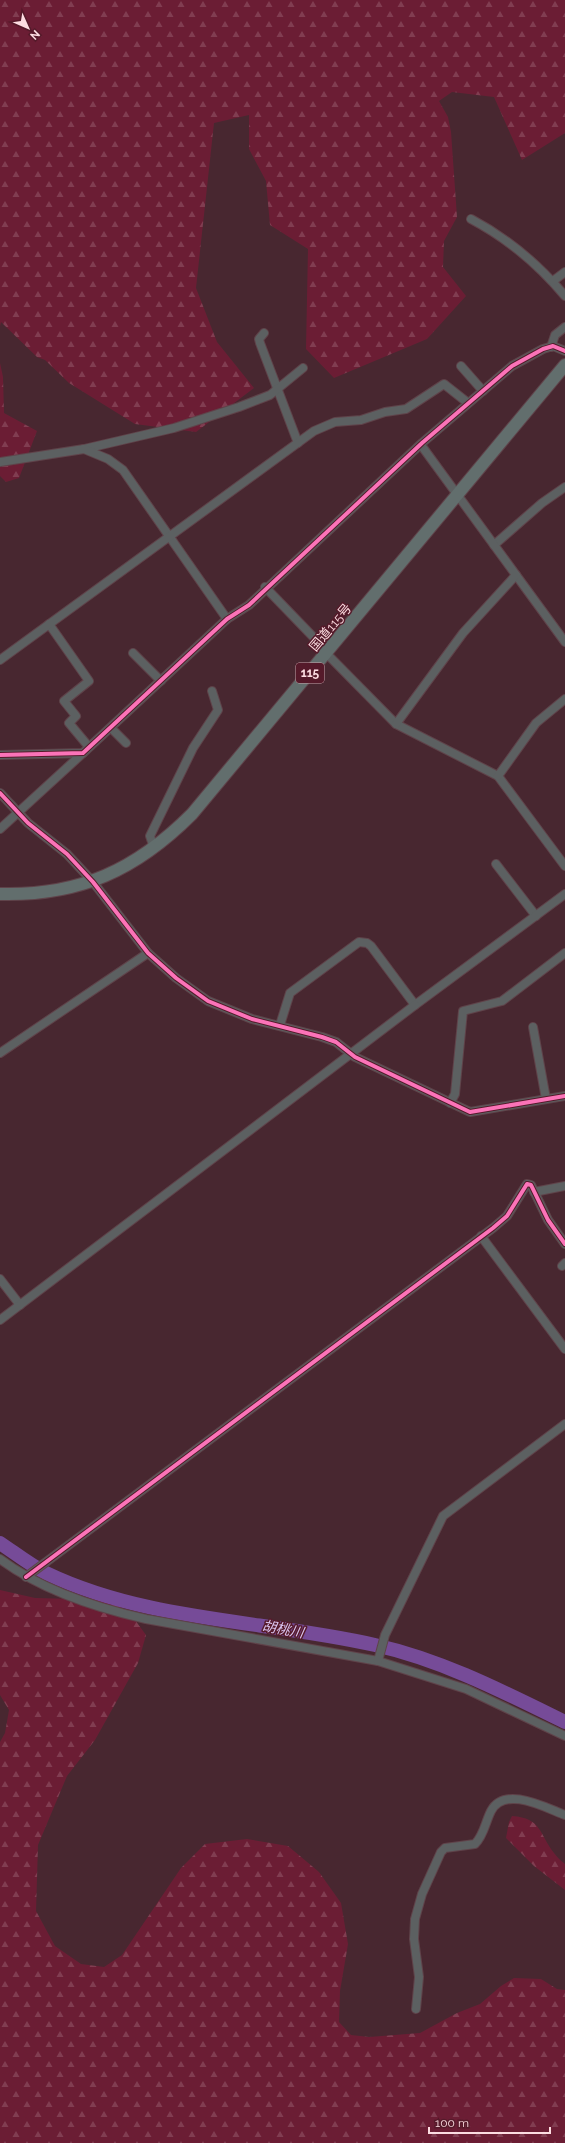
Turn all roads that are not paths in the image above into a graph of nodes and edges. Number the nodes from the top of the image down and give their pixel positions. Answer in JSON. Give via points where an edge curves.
{"nodes":[{"id":1,"x":470,"y":219,"type":"dead end"},
{"id":2,"x":565,"y":272,"type":"edge"},
{"id":3,"x":553,"y":281,"type":"junction"},
{"id":4,"x":565,"y":296,"type":"edge"},
{"id":5,"x":565,"y":326,"type":"edge"},
{"id":6,"x":264,"y":333,"type":"dead end"},
{"id":7,"x":551,"y":347,"type":"junction"},
{"id":8,"x":565,"y":351,"type":"edge"},
{"id":9,"x":565,"y":365,"type":"edge"},
{"id":10,"x":461,"y":366,"type":"dead end"},
{"id":11,"x":303,"y":368,"type":"dead end"},
{"id":12,"x":277,"y":391,"type":"junction"},
{"id":13,"x":483,"y":391,"type":"junction"},
{"id":14,"x":468,"y":403,"type":"junction"},
{"id":15,"x":298,"y":443,"type":"junction"},
{"id":16,"x":420,"y":445,"type":"junction"},
{"id":17,"x":84,"y":449,"type":"junction"},
{"id":18,"x":0,"y":462,"type":"edge"},
{"id":19,"x":565,"y":487,"type":"edge"},
{"id":20,"x":458,"y":495,"type":"junction"},
{"id":21,"x":170,"y":536,"type":"junction"},
{"id":22,"x":494,"y":545,"type":"junction"},
{"id":23,"x":516,"y":575,"type":"junction"},
{"id":24,"x":265,"y":587,"type":"junction"},
{"id":25,"x":227,"y":619,"type":"junction"},
{"id":26,"x":49,"y":624,"type":"junction"},
{"id":27,"x":565,"y":642,"type":"edge"},
{"id":28,"x":133,"y":653,"type":"dead end"},
{"id":29,"x":326,"y":654,"type":"junction"},
{"id":30,"x":0,"y":660,"type":"edge"},
{"id":31,"x":161,"y":682,"type":"junction"},
{"id":32,"x":212,"y":691,"type":"dead end"},
{"id":33,"x":565,"y":699,"type":"edge"},
{"id":34,"x":396,"y":724,"type":"junction"},
{"id":35,"x":111,"y":728,"type":"junction"},
{"id":36,"x":126,"y":743,"type":"dead end"},
{"id":37,"x":89,"y":747,"type":"junction"},
{"id":38,"x":83,"y":753,"type":"junction"},
{"id":39,"x":0,"y":755,"type":"edge"},
{"id":40,"x":498,"y":776,"type":"junction"},
{"id":41,"x":0,"y":793,"type":"edge"},
{"id":42,"x":19,"y":812,"type":"junction"},
{"id":43,"x":0,"y":829,"type":"edge"},
{"id":44,"x":154,"y":848,"type":"junction"},
{"id":45,"x":496,"y":864,"type":"dead end"},
{"id":46,"x":565,"y":866,"type":"edge"},
{"id":47,"x":93,"y":882,"type":"junction"},
{"id":48,"x":0,"y":894,"type":"edge"},
{"id":49,"x":565,"y":894,"type":"edge"},
{"id":50,"x":536,"y":916,"type":"junction"},
{"id":51,"x":148,"y":953,"type":"junction"},
{"id":52,"x":565,"y":953,"type":"edge"},
{"id":53,"x":415,"y":1005,"type":"junction"},
{"id":54,"x":280,"y":1025,"type":"junction"},
{"id":55,"x":533,"y":1028,"type":"dead end"},
{"id":56,"x":1,"y":1050,"type":"edge"},
{"id":57,"x":352,"y":1054,"type":"junction"},
{"id":58,"x":565,"y":1096,"type":"edge"},
{"id":59,"x":546,"y":1098,"type":"junction"},
{"id":60,"x":450,"y":1103,"type":"junction"},
{"id":61,"x":565,"y":1186,"type":"edge"},
{"id":62,"x":534,"y":1192,"type":"junction"},
{"id":63,"x":481,"y":1236,"type":"junction"},
{"id":64,"x":565,"y":1244,"type":"edge"},
{"id":65,"x":0,"y":1279,"type":"edge"},
{"id":66,"x":20,"y":1305,"type":"junction"},
{"id":67,"x":0,"y":1320,"type":"edge"},
{"id":68,"x":565,"y":1349,"type":"edge"},
{"id":69,"x":565,"y":1424,"type":"edge"},
{"id":70,"x":0,"y":1559,"type":"edge"},
{"id":71,"x":26,"y":1577,"type":"junction"},
{"id":72,"x":378,"y":1661,"type":"junction"},
{"id":73,"x":564,"y":1734,"type":"edge"},
{"id":74,"x":565,"y":1814,"type":"edge"},
{"id":75,"x":416,"y":2009,"type":"dead end"}],
"edges":[{"from":1,"to":3,"type":"street","via":[[502,237]]},
{"from":2,"to":3,"type":"street"},
{"from":3,"to":4,"type":"street"},
{"from":5,"to":7,"type":"street","via":[[555,335]]},
{"from":6,"to":12,"type":"street","via":[[260,343]]},
{"from":7,"to":8,"type":"street"},
{"from":7,"to":13,"type":"street","via":[[520,360]]},
{"from":9,"to":20,"type":"highway","name":"国道115号","number":"115"},
{"from":10,"to":13,"type":"street"},
{"from":11,"to":12,"type":"street"},
{"from":12,"to":15,"type":"street"},
{"from":12,"to":17,"type":"street","via":[[239,407],[181,426]]},
{"from":13,"to":14,"type":"street"},
{"from":14,"to":15,"type":"street","via":[[444,384],[406,409],[385,412],[361,420],[335,422],[314,431]]},
{"from":14,"to":16,"type":"street"},
{"from":15,"to":21,"type":"street"},
{"from":16,"to":20,"type":"street"},
{"from":16,"to":24,"type":"street"},
{"from":17,"to":18,"type":"street"},
{"from":17,"to":21,"type":"street","via":[[108,459],[123,470]]},
{"from":19,"to":22,"type":"street","via":[[542,503]]},
{"from":20,"to":22,"type":"street"},
{"from":20,"to":29,"type":"highway","name":"国道115号","number":"115"},
{"from":21,"to":25,"type":"street"},
{"from":21,"to":26,"type":"street"},
{"from":22,"to":23,"type":"street"},
{"from":23,"to":27,"type":"street"},
{"from":23,"to":34,"type":"street","via":[[463,633]]},
{"from":24,"to":25,"type":"street","via":[[248,604]]},
{"from":24,"to":29,"type":"street","via":[[321,645]]},
{"from":25,"to":31,"type":"street"},
{"from":26,"to":30,"type":"street"},
{"from":26,"to":37,"type":"street","via":[[89,681],[64,701],[76,716],[68,723]]},
{"from":28,"to":31,"type":"street"},
{"from":29,"to":34,"type":"street"},
{"from":29,"to":44,"type":"highway","name":"国道115号","number":"115","via":[[192,814]]},
{"from":31,"to":35,"type":"street"},
{"from":32,"to":44,"type":"street","via":[[218,710],[193,748],[150,836]]},
{"from":33,"to":40,"type":"street","via":[[536,723]]},
{"from":34,"to":40,"type":"street"},
{"from":35,"to":36,"type":"street"},
{"from":35,"to":37,"type":"street"},
{"from":37,"to":38,"type":"street"},
{"from":38,"to":39,"type":"street"},
{"from":38,"to":42,"type":"street"},
{"from":40,"to":46,"type":"street"},
{"from":41,"to":42,"type":"street"},
{"from":42,"to":43,"type":"street"},
{"from":42,"to":47,"type":"street","via":[[28,823],[67,854]]},
{"from":44,"to":47,"type":"highway","name":"国道115号","number":"115"},
{"from":45,"to":50,"type":"street"},
{"from":47,"to":48,"type":"highway","name":"国道115号","number":"115","via":[[40,892]]},
{"from":47,"to":51,"type":"street"},
{"from":49,"to":50,"type":"street"},
{"from":50,"to":53,"type":"street"},
{"from":51,"to":54,"type":"street","via":[[176,978],[208,1001],[252,1019]]},
{"from":51,"to":56,"type":"street"},
{"from":52,"to":60,"type":"street","via":[[502,1001],[463,1011],[454,1094]]},
{"from":53,"to":54,"type":"street","via":[[371,946],[358,942],[290,993]]},
{"from":53,"to":57,"type":"street"},
{"from":54,"to":57,"type":"street","via":[[322,1037],[341,1045]]},
{"from":55,"to":59,"type":"street"},
{"from":57,"to":60,"type":"street"},
{"from":57,"to":66,"type":"street"},
{"from":58,"to":59,"type":"street"},
{"from":59,"to":60,"type":"street","via":[[473,1113]]},
{"from":61,"to":62,"type":"street"},
{"from":62,"to":63,"type":"street","via":[[531,1185],[527,1184],[507,1216]]},
{"from":62,"to":64,"type":"street","via":[[548,1220]]},
{"from":63,"to":68,"type":"street"},
{"from":63,"to":71,"type":"street"},
{"from":65,"to":66,"type":"street"},
{"from":66,"to":67,"type":"street"},
{"from":69,"to":72,"type":"street","via":[[443,1516],[385,1635]]},
{"from":70,"to":71,"type":"street"},
{"from":71,"to":72,"type":"street","via":[[97,1606],[140,1618]]},
{"from":72,"to":73,"type":"street","via":[[466,1689]]},
{"from":74,"to":75,"type":"street","via":[[509,1798],[492,1810],[475,1844],[445,1848],[440,1852],[416,1913],[414,1939],[419,1977]]}]}
